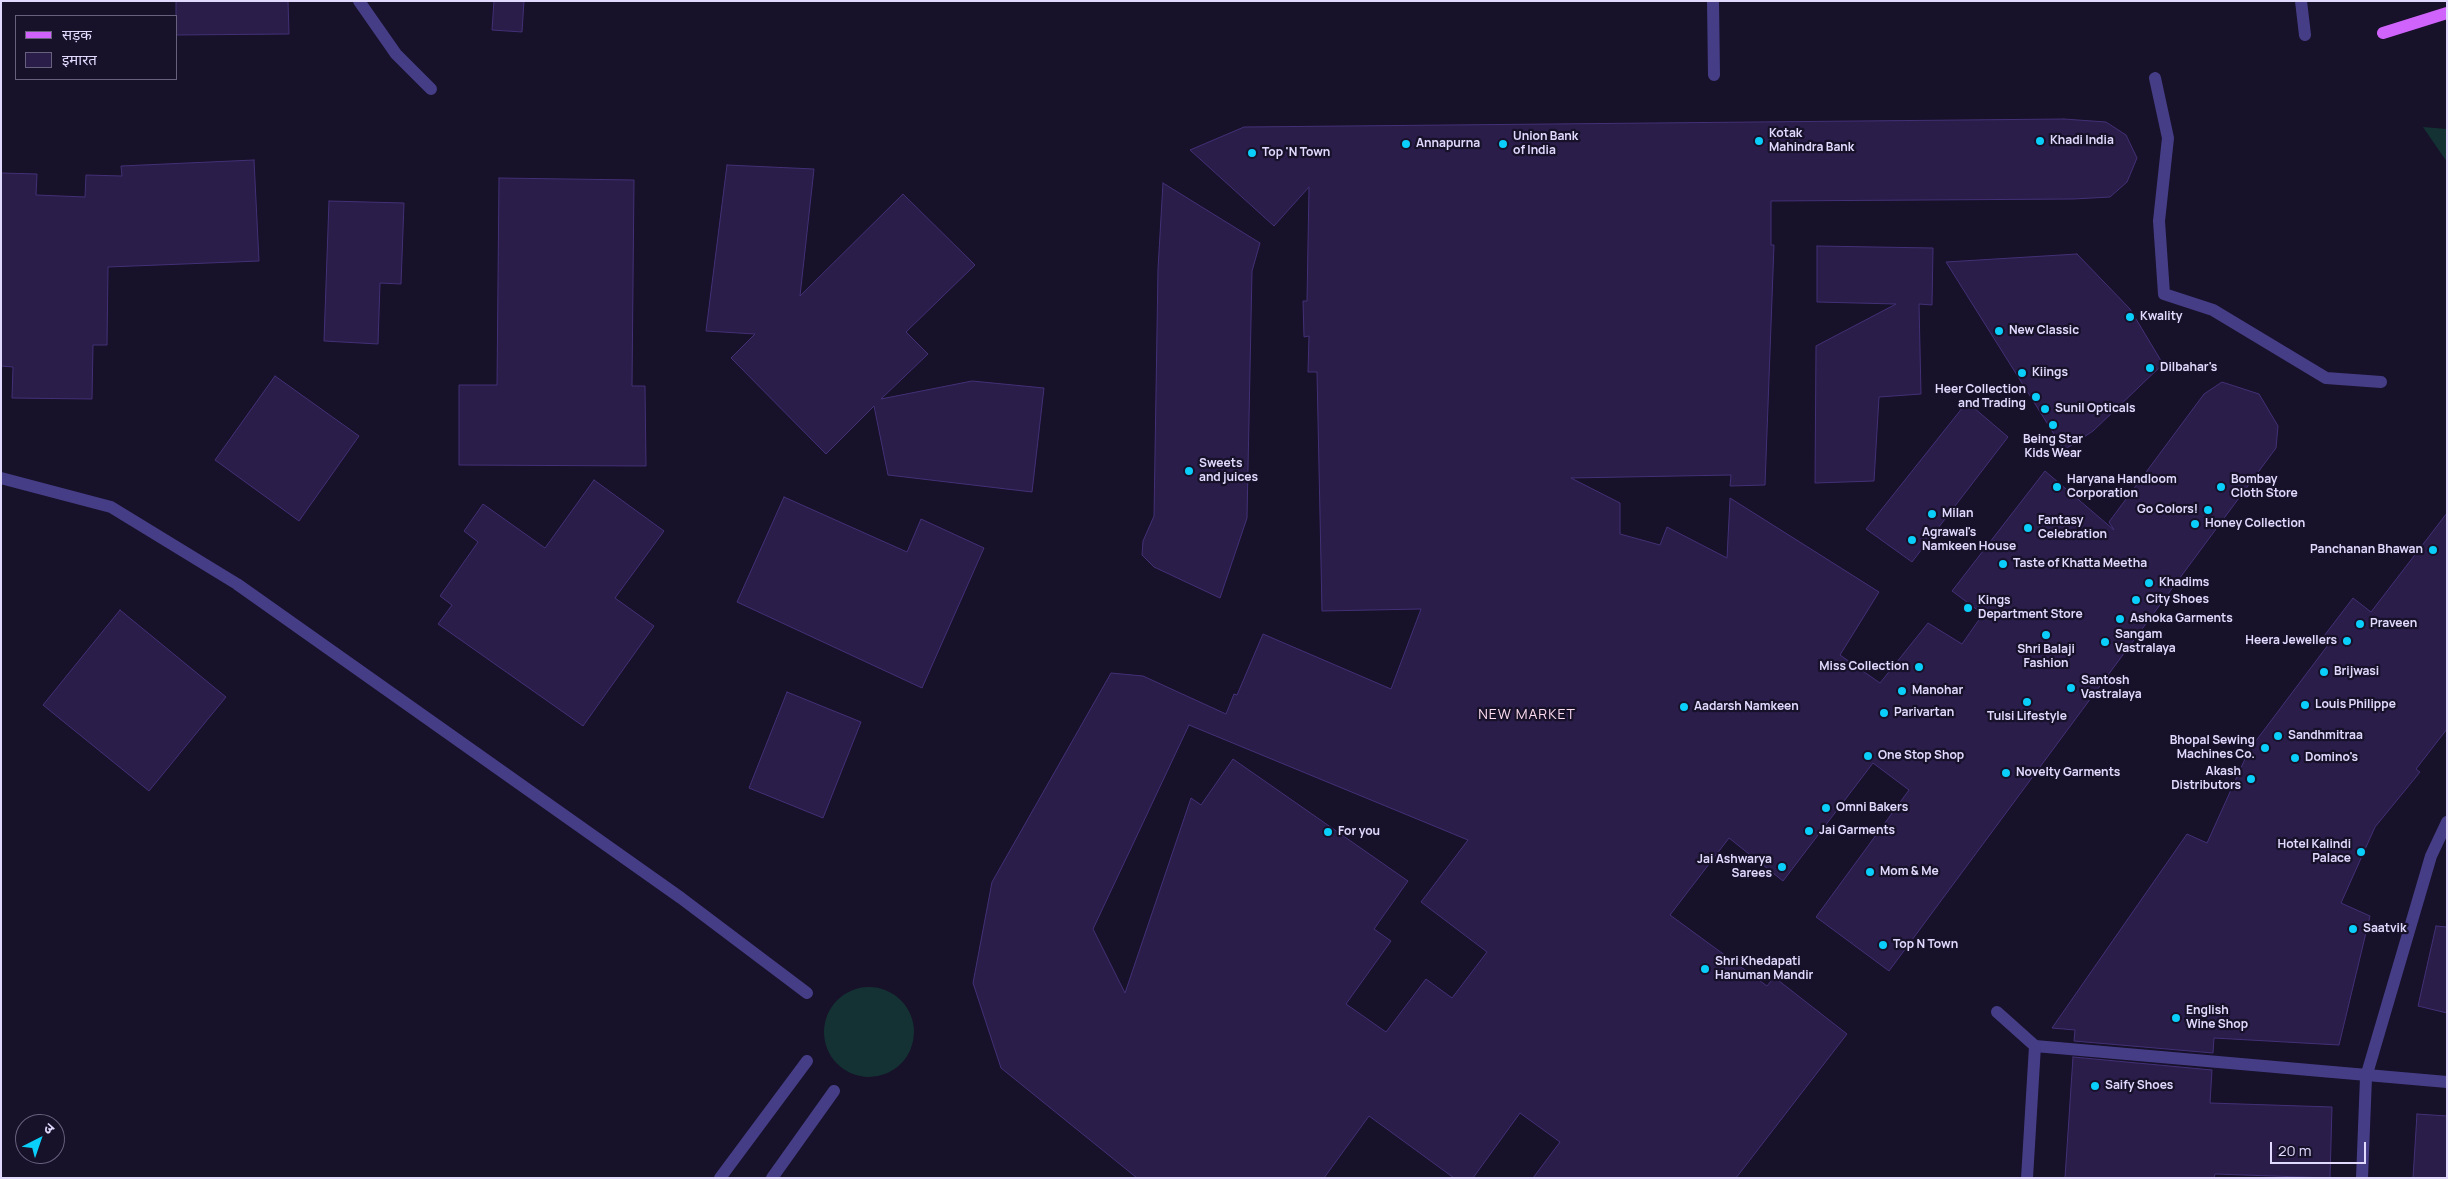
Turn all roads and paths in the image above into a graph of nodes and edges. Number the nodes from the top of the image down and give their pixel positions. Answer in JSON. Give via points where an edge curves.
{"nodes":[{"id":1,"x":359,"y":1,"type":"edge"},
{"id":2,"x":1713,"y":1,"type":"edge"},
{"id":3,"x":2301,"y":1,"type":"edge"},
{"id":4,"x":2447,"y":13,"type":"edge"},
{"id":5,"x":2383,"y":33,"type":"dead end"},
{"id":6,"x":2305,"y":35,"type":"dead end"},
{"id":7,"x":1714,"y":75,"type":"dead end"},
{"id":8,"x":2155,"y":78,"type":"dead end"},
{"id":9,"x":431,"y":89,"type":"dead end"},
{"id":10,"x":2381,"y":382,"type":"dead end"},
{"id":11,"x":1,"y":478,"type":"edge"},
{"id":12,"x":2447,"y":822,"type":"edge"},
{"id":13,"x":807,"y":993,"type":"dead end"},
{"id":14,"x":1997,"y":1012,"type":"dead end"},
{"id":15,"x":2035,"y":1046,"type":"junction"},
{"id":16,"x":807,"y":1061,"type":"dead end"},
{"id":17,"x":2366,"y":1077,"type":"junction"},
{"id":18,"x":2447,"y":1082,"type":"edge"},
{"id":19,"x":834,"y":1091,"type":"dead end"},
{"id":20,"x":720,"y":1178,"type":"edge"},
{"id":21,"x":772,"y":1178,"type":"edge"},
{"id":22,"x":2027,"y":1178,"type":"edge"},
{"id":23,"x":2362,"y":1178,"type":"edge"}],
"edges":[{"from":1,"to":9,"type":"street","via":[[396,54]]},
{"from":2,"to":7,"type":"street"},
{"from":3,"to":6,"type":"street"},
{"from":4,"to":5,"type":"main road"},
{"from":8,"to":10,"type":"street","via":[[2168,138],[2159,221],[2164,294],[2213,310],[2326,378]]},
{"from":11,"to":13,"type":"street","via":[[111,507],[237,584],[681,898]]},
{"from":12,"to":17,"type":"street","via":[[2431,856]]},
{"from":14,"to":15,"type":"street"},
{"from":15,"to":17,"type":"street"},
{"from":15,"to":22,"type":"street"},
{"from":16,"to":20,"type":"street"},
{"from":17,"to":18,"type":"street"},
{"from":17,"to":23,"type":"street"},
{"from":19,"to":21,"type":"street"}]}
